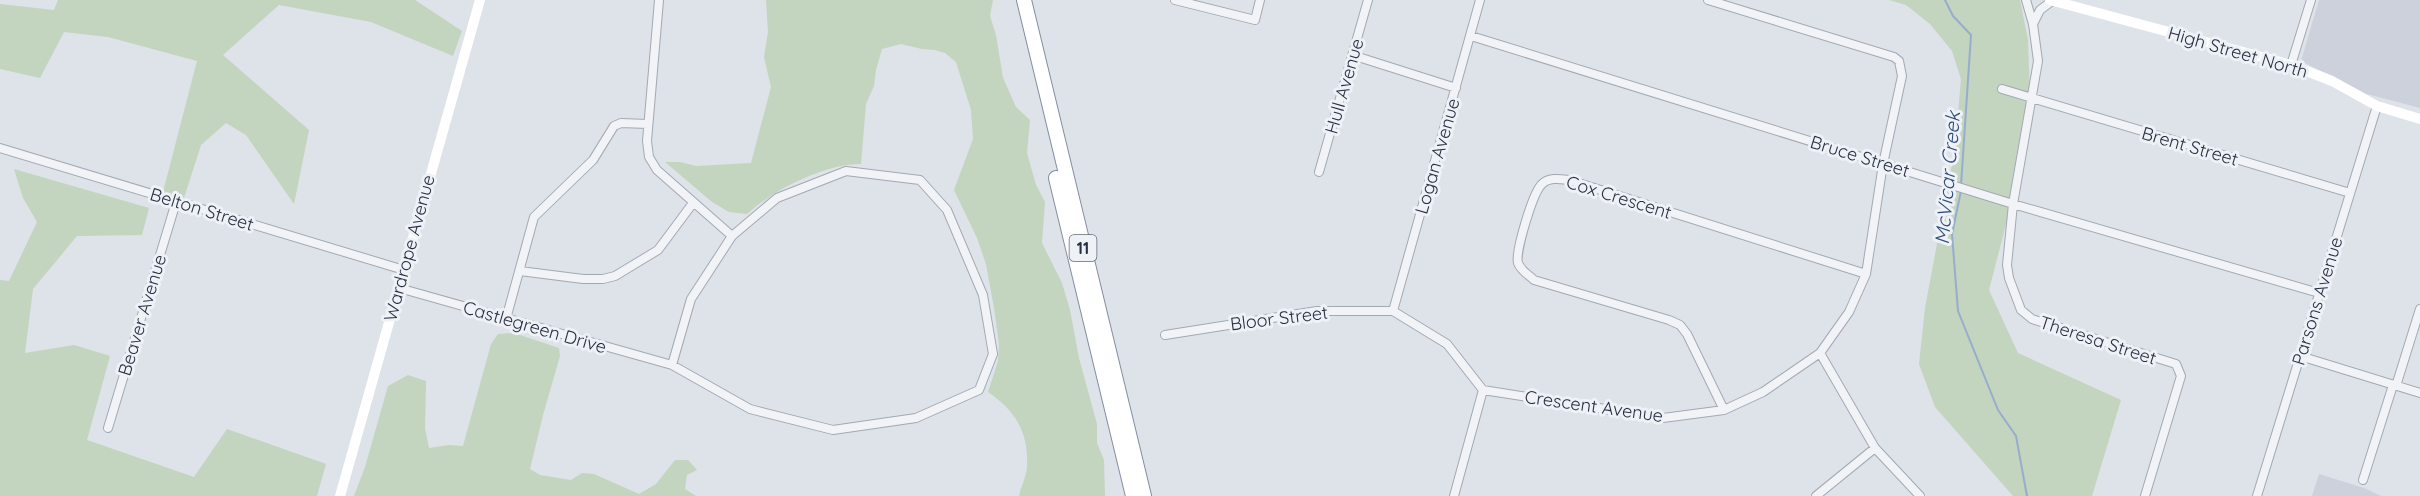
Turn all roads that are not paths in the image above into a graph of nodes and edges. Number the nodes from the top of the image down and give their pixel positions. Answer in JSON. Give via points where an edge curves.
{"nodes":[{"id":1,"x":480,"y":0,"type":"edge"},
{"id":2,"x":660,"y":0,"type":"edge"},
{"id":3,"x":1016,"y":0,"type":"edge"},
{"id":4,"x":1024,"y":0,"type":"edge"},
{"id":5,"x":1175,"y":0,"type":"edge"},
{"id":6,"x":1260,"y":0,"type":"edge"},
{"id":7,"x":1368,"y":0,"type":"edge"},
{"id":8,"x":1480,"y":0,"type":"edge"},
{"id":9,"x":1708,"y":0,"type":"edge"},
{"id":10,"x":2026,"y":0,"type":"edge"},
{"id":11,"x":2311,"y":0,"type":"edge"},
{"id":12,"x":2051,"y":1,"type":"edge"},
{"id":13,"x":2033,"y":24,"type":"junction"},
{"id":14,"x":1471,"y":36,"type":"junction"},
{"id":15,"x":1353,"y":55,"type":"junction"},
{"id":16,"x":2291,"y":65,"type":"junction"},
{"id":17,"x":1456,"y":88,"type":"junction"},
{"id":18,"x":2001,"y":89,"type":"dead end"},
{"id":19,"x":2031,"y":99,"type":"junction"},
{"id":20,"x":2377,"y":106,"type":"junction"},
{"id":21,"x":2420,"y":119,"type":"edge"},
{"id":22,"x":648,"y":124,"type":"junction"},
{"id":23,"x":0,"y":148,"type":"edge"},
{"id":24,"x":1883,"y":164,"type":"junction"},
{"id":25,"x":1319,"y":172,"type":"dead end"},
{"id":26,"x":2350,"y":193,"type":"junction"},
{"id":27,"x":176,"y":202,"type":"junction"},
{"id":28,"x":693,"y":203,"type":"junction"},
{"id":29,"x":2013,"y":204,"type":"junction"},
{"id":30,"x":732,"y":236,"type":"junction"},
{"id":31,"x":404,"y":270,"type":"junction"},
{"id":32,"x":520,"y":271,"type":"junction"},
{"id":33,"x":1866,"y":274,"type":"junction"},
{"id":34,"x":399,"y":288,"type":"junction"},
{"id":35,"x":2319,"y":293,"type":"junction"},
{"id":36,"x":2420,"y":309,"type":"edge"},
{"id":37,"x":1393,"y":311,"type":"junction"},
{"id":38,"x":506,"y":319,"type":"junction"},
{"id":39,"x":1165,"y":335,"type":"dead end"},
{"id":40,"x":1821,"y":353,"type":"junction"},
{"id":41,"x":2300,"y":356,"type":"junction"},
{"id":42,"x":672,"y":365,"type":"junction"},
{"id":43,"x":2394,"y":386,"type":"junction"},
{"id":44,"x":1483,"y":390,"type":"junction"},
{"id":45,"x":2420,"y":393,"type":"edge"},
{"id":46,"x":1724,"y":410,"type":"junction"},
{"id":47,"x":108,"y":428,"type":"dead end"},
{"id":48,"x":1875,"y":448,"type":"junction"},
{"id":49,"x":2363,"y":480,"type":"dead end"},
{"id":50,"x":340,"y":496,"type":"edge"},
{"id":51,"x":1133,"y":496,"type":"edge"},
{"id":52,"x":1144,"y":496,"type":"edge"},
{"id":53,"x":1454,"y":496,"type":"edge"},
{"id":54,"x":1816,"y":496,"type":"edge"},
{"id":55,"x":1920,"y":496,"type":"edge"},
{"id":56,"x":2145,"y":496,"type":"edge"},
{"id":57,"x":2257,"y":496,"type":"edge"}],
"edges":[{"from":1,"to":31,"type":"main road","name":"Wardrope Avenue"},
{"from":2,"to":22,"type":"street"},
{"from":3,"to":51,"type":"highway","number":"11"},
{"from":4,"to":52,"type":"highway","number":"11"},
{"from":5,"to":6,"type":"street","via":[[1255,20]]},
{"from":7,"to":15,"type":"street","name":"Hull Avenue"},
{"from":8,"to":14,"type":"street","name":"Logan Avenue"},
{"from":9,"to":24,"type":"street","name":"Crescent Avenue","via":[[1896,58],[1902,76]]},
{"from":10,"to":13,"type":"street","name":"Theresa Street"},
{"from":11,"to":16,"type":"street"},
{"from":12,"to":13,"type":"street","via":[[2040,10]]},
{"from":12,"to":16,"type":"main road","name":"High Street North"},
{"from":13,"to":19,"type":"street","name":"Theresa Street","via":[[2038,61]]},
{"from":14,"to":17,"type":"street","name":"Logan Avenue"},
{"from":14,"to":24,"type":"street","name":"Bruce Street"},
{"from":15,"to":17,"type":"street"},
{"from":15,"to":25,"type":"street","name":"Hull Avenue"},
{"from":16,"to":20,"type":"main road","name":"High Street North","via":[[2332,81]]},
{"from":17,"to":37,"type":"street","name":"Logan Avenue"},
{"from":18,"to":19,"type":"street","name":"Brent Street"},
{"from":19,"to":26,"type":"street","name":"Brent Street"},
{"from":19,"to":29,"type":"street","name":"Theresa Street"},
{"from":20,"to":21,"type":"main road","name":"High Street North"},
{"from":20,"to":26,"type":"street","name":"Parsons Avenue"},
{"from":22,"to":28,"type":"street","via":[[647,150],[652,163]]},
{"from":22,"to":32,"type":"street","via":[[614,126],[587,167],[537,214]]},
{"from":23,"to":27,"type":"street","name":"Belton Street"},
{"from":24,"to":29,"type":"street","name":"Bruce Street"},
{"from":24,"to":33,"type":"street","name":"Crescent Avenue"},
{"from":26,"to":35,"type":"street","name":"Parsons Avenue"},
{"from":27,"to":31,"type":"street","name":"Belton Street"},
{"from":27,"to":47,"type":"street","name":"Beaver Avenue"},
{"from":28,"to":30,"type":"street"},
{"from":28,"to":32,"type":"street","via":[[658,250],[615,276],[583,279]]},
{"from":29,"to":35,"type":"street","name":"Bruce Street"},
{"from":29,"to":56,"type":"street","name":"Theresa Street","via":[[2008,278],[2026,315],[2176,364],[2180,369]]},
{"from":30,"to":42,"type":"street","name":"Castlegreen Drive","via":[[691,299]]},
{"from":30,"to":42,"type":"street","name":"Castlegreen Drive","via":[[777,198],[846,171],[920,180],[947,210],[983,295],[993,354],[979,390],[916,418],[833,430],[750,409]]},
{"from":31,"to":34,"type":"main road","name":"Wardrope Avenue"},
{"from":32,"to":38,"type":"street"},
{"from":33,"to":40,"type":"street","name":"Crescent Avenue","via":[[1849,312]]},
{"from":33,"to":46,"type":"street","name":"Cox Crescent","via":[[1569,180],[1555,178],[1542,184],[1517,251],[1522,270],[1534,280],[1680,325],[1688,333]]},
{"from":34,"to":38,"type":"street","name":"Castlegreen Drive"},
{"from":34,"to":50,"type":"main road","name":"Wardrope Avenue"},
{"from":35,"to":41,"type":"street","name":"Parsons Avenue"},
{"from":36,"to":43,"type":"street"},
{"from":37,"to":39,"type":"street","name":"Bloor Street","via":[[1317,311]]},
{"from":37,"to":44,"type":"street","via":[[1447,344]]},
{"from":38,"to":42,"type":"street","name":"Castlegreen Drive"},
{"from":40,"to":46,"type":"street","name":"Crescent Avenue","via":[[1763,392]]},
{"from":40,"to":48,"type":"street"},
{"from":41,"to":43,"type":"street"},
{"from":41,"to":57,"type":"street","name":"Parsons Avenue"},
{"from":43,"to":45,"type":"street"},
{"from":43,"to":49,"type":"street"},
{"from":44,"to":46,"type":"street","name":"Crescent Avenue","via":[[1663,418]]},
{"from":44,"to":53,"type":"street"},
{"from":48,"to":54,"type":"street"},
{"from":48,"to":55,"type":"street"}]}
